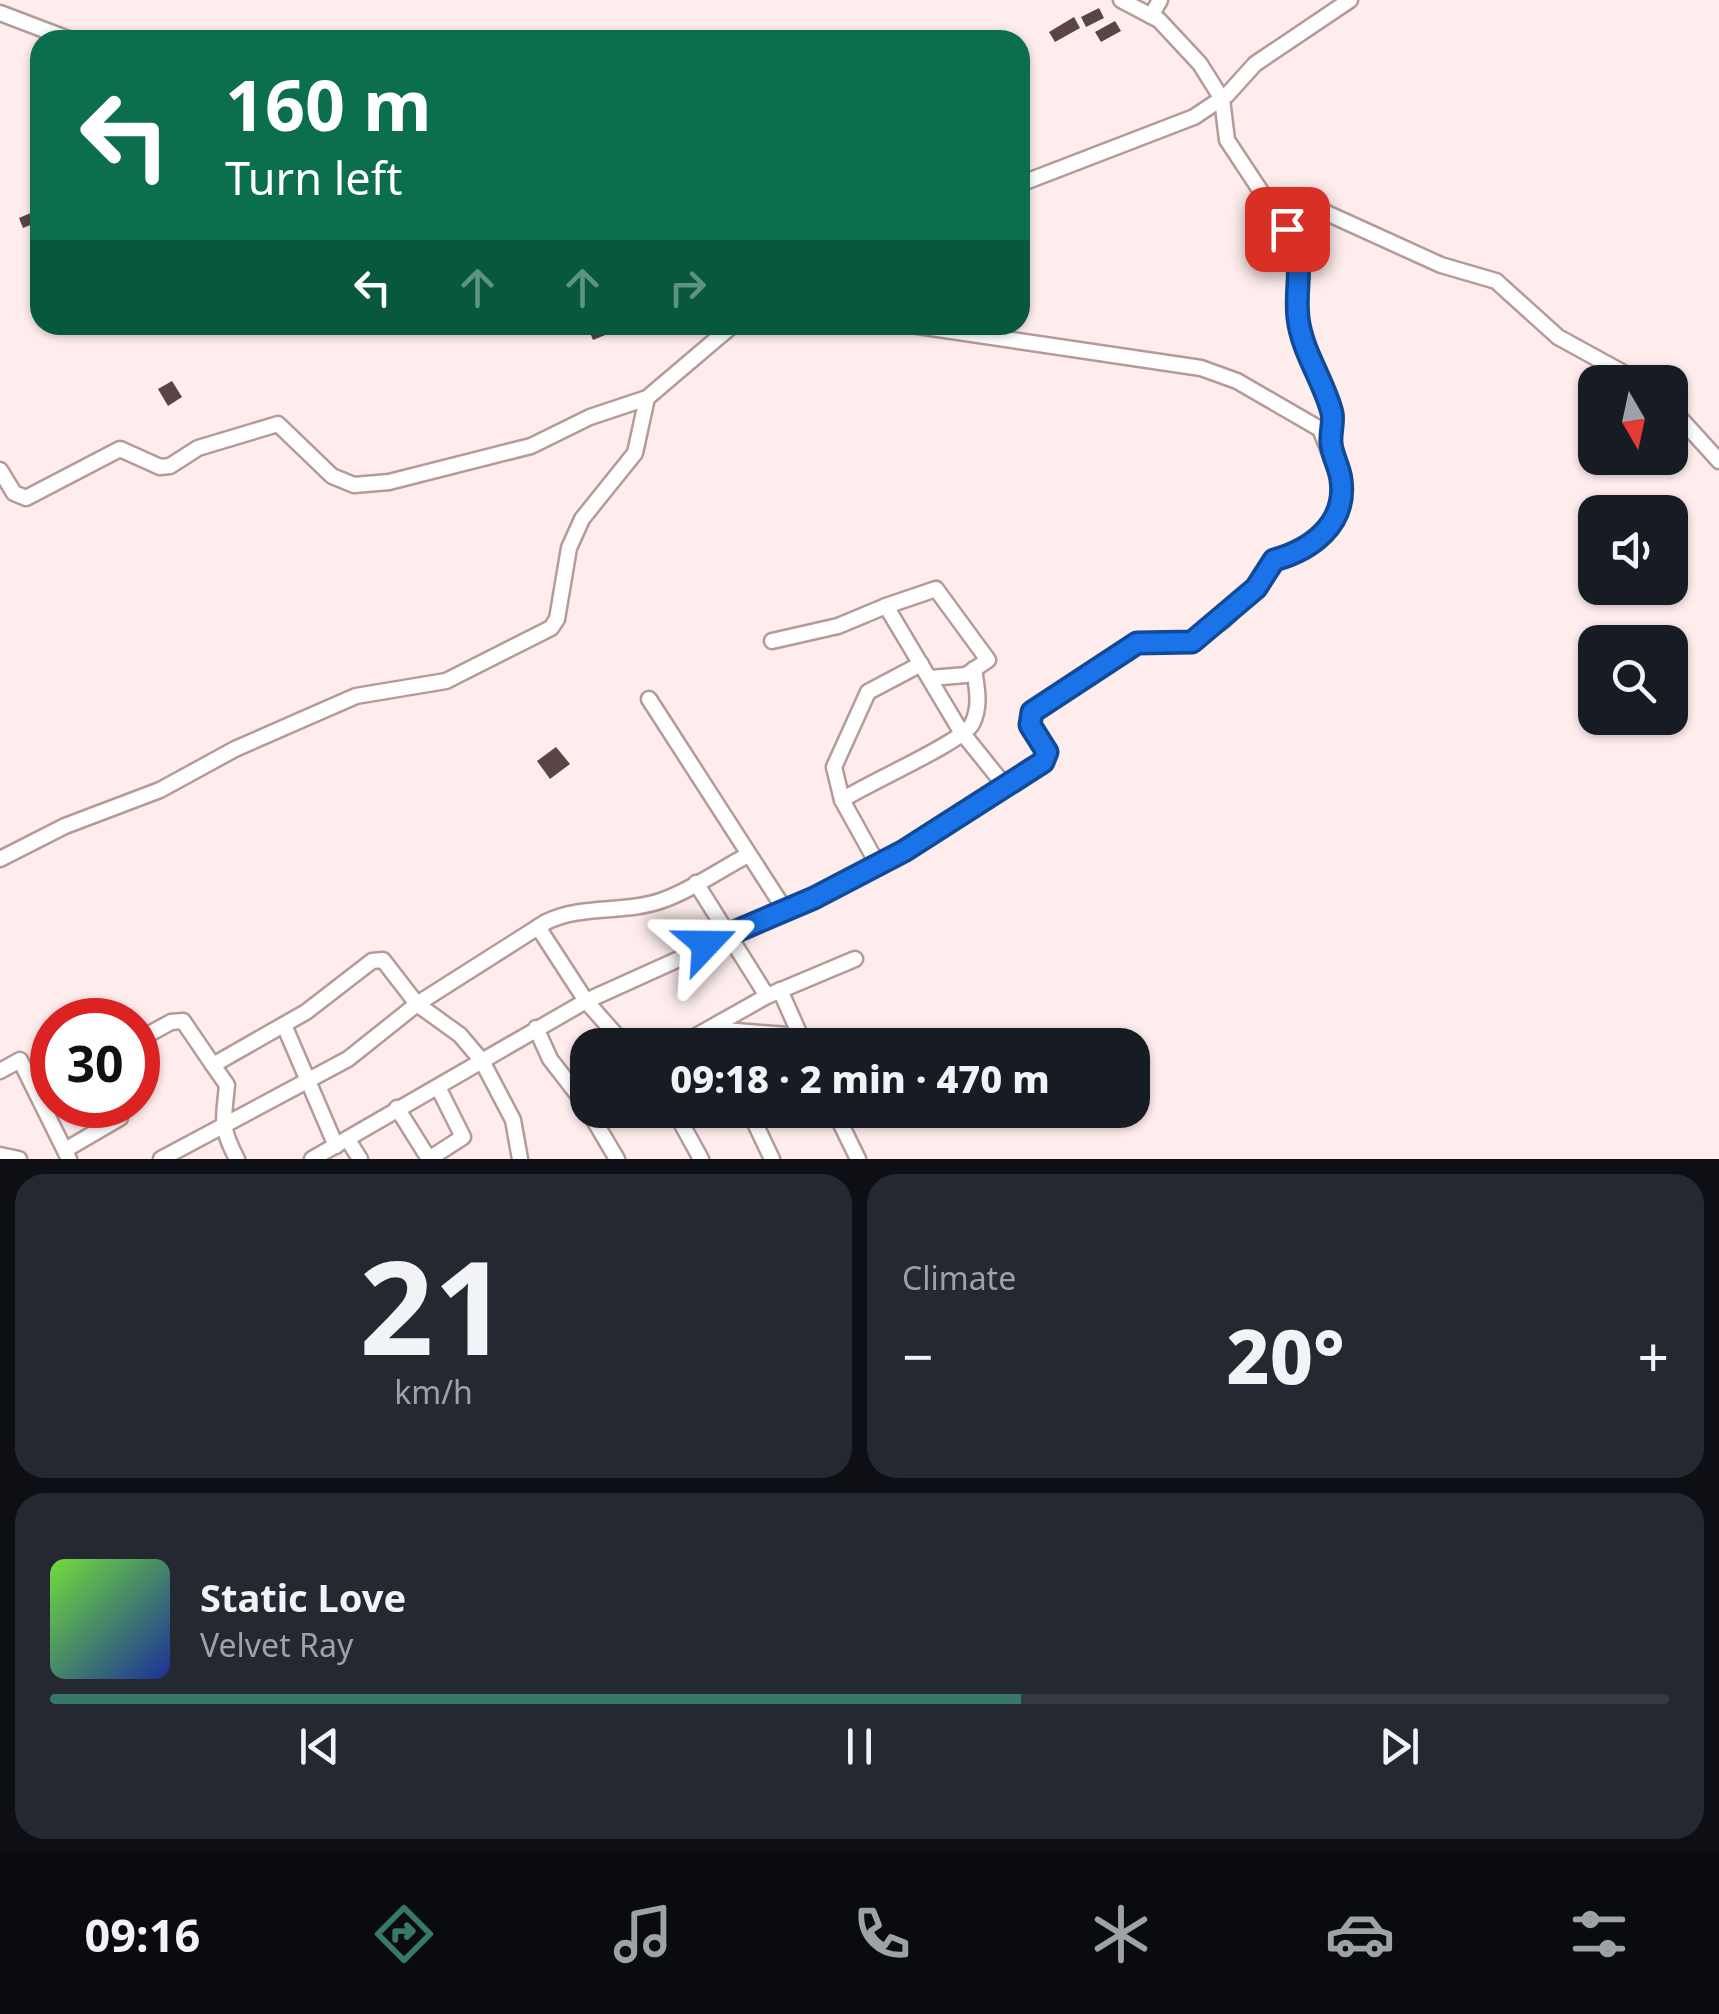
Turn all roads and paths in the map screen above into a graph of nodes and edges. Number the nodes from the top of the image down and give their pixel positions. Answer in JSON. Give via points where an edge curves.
{"nodes":[{"id":1,"x":1122,"y":0,"type":"edge"},
{"id":2,"x":1160,"y":0,"type":"edge"},
{"id":3,"x":1350,"y":0,"type":"edge"},
{"id":4,"x":0,"y":13,"type":"edge"},
{"id":5,"x":1151,"y":16,"type":"junction"},
{"id":6,"x":45,"y":30,"type":"edge"},
{"id":7,"x":1222,"y":99,"type":"junction"},
{"id":8,"x":1030,"y":180,"type":"edge"},
{"id":9,"x":1275,"y":209,"type":"junction"},
{"id":10,"x":720,"y":335,"type":"edge"},
{"id":11,"x":978,"y":335,"type":"edge"},
{"id":12,"x":1609,"y":365,"type":"edge"},
{"id":13,"x":647,"y":398,"type":"junction"},
{"id":14,"x":1688,"y":426,"type":"edge"},
{"id":15,"x":1330,"y":446,"type":"junction"},
{"id":16,"x":1719,"y":460,"type":"edge"},
{"id":17,"x":0,"y":470,"type":"edge"},
{"id":18,"x":886,"y":606,"type":"junction"},
{"id":19,"x":772,"y":641,"type":"dead end"},
{"id":20,"x":921,"y":664,"type":"junction"},
{"id":21,"x":974,"y":669,"type":"junction"},
{"id":22,"x":930,"y":678,"type":"junction"},
{"id":23,"x":649,"y":699,"type":"dead end"},
{"id":24,"x":964,"y":735,"type":"junction"},
{"id":25,"x":1004,"y":786,"type":"junction"},
{"id":26,"x":842,"y":800,"type":"junction"},
{"id":27,"x":748,"y":854,"type":"junction"},
{"id":28,"x":0,"y":858,"type":"edge"},
{"id":29,"x":878,"y":864,"type":"junction"},
{"id":30,"x":696,"y":883,"type":"junction"},
{"id":31,"x":784,"y":910,"type":"junction"},
{"id":32,"x":538,"y":927,"type":"junction"},
{"id":33,"x":726,"y":936,"type":"junction"},
{"id":34,"x":855,"y":959,"type":"dead end"},
{"id":35,"x":773,"y":993,"type":"junction"},
{"id":36,"x":586,"y":1000,"type":"junction"},
{"id":37,"x":418,"y":1004,"type":"junction"},
{"id":38,"x":284,"y":1025,"type":"junction"},
{"id":39,"x":160,"y":1028,"type":"edge"},
{"id":40,"x":536,"y":1028,"type":"junction"},
{"id":41,"x":610,"y":1028,"type":"edge"},
{"id":42,"x":710,"y":1028,"type":"edge"},
{"id":43,"x":794,"y":1028,"type":"edge"},
{"id":44,"x":482,"y":1061,"type":"junction"},
{"id":45,"x":213,"y":1065,"type":"junction"},
{"id":46,"x":0,"y":1071,"type":"edge"},
{"id":47,"x":30,"y":1079,"type":"edge"},
{"id":48,"x":310,"y":1080,"type":"junction"},
{"id":49,"x":570,"y":1083,"type":"edge"},
{"id":50,"x":438,"y":1087,"type":"junction"},
{"id":51,"x":398,"y":1108,"type":"junction"},
{"id":52,"x":54,"y":1128,"type":"edge"},
{"id":53,"x":106,"y":1128,"type":"edge"},
{"id":54,"x":222,"y":1128,"type":"junction"},
{"id":55,"x":600,"y":1128,"type":"edge"},
{"id":56,"x":684,"y":1128,"type":"edge"},
{"id":57,"x":757,"y":1128,"type":"edge"},
{"id":58,"x":843,"y":1128,"type":"edge"},
{"id":59,"x":342,"y":1143,"type":"junction"},
{"id":60,"x":0,"y":1154,"type":"edge"},
{"id":61,"x":67,"y":1155,"type":"edge"},
{"id":62,"x":19,"y":1159,"type":"edge"},
{"id":63,"x":160,"y":1159,"type":"edge"},
{"id":64,"x":237,"y":1159,"type":"edge"},
{"id":65,"x":312,"y":1159,"type":"edge"},
{"id":66,"x":360,"y":1159,"type":"edge"},
{"id":67,"x":429,"y":1159,"type":"edge"},
{"id":68,"x":520,"y":1159,"type":"edge"},
{"id":69,"x":618,"y":1159,"type":"edge"},
{"id":70,"x":700,"y":1159,"type":"edge"},
{"id":71,"x":772,"y":1159,"type":"edge"},
{"id":72,"x":858,"y":1159,"type":"edge"}],
"edges":[{"from":1,"to":5,"type":"street"},
{"from":2,"to":5,"type":"street"},
{"from":3,"to":7,"type":"street","via":[[1255,64]]},
{"from":4,"to":6,"type":"street"},
{"from":5,"to":7,"type":"street","via":[[1180,37]]},
{"from":7,"to":8,"type":"street","via":[[1158,134]]},
{"from":7,"to":9,"type":"street","via":[[1227,140]]},
{"from":9,"to":12,"type":"street","via":[[1298,200],[1441,265],[1496,281],[1558,337]]},
{"from":9,"to":15,"type":"street","via":[[1299,249],[1298,319],[1332,414]]},
{"from":10,"to":13,"type":"street"},
{"from":11,"to":15,"type":"street","via":[[1201,368],[1320,428]]},
{"from":13,"to":17,"type":"street","via":[[531,446],[389,482],[354,484],[332,476],[278,424],[198,448],[170,466],[120,448],[26,498],[14,493]]},
{"from":13,"to":28,"type":"street","via":[[636,453],[582,519],[569,548],[551,628],[446,680],[384,688],[339,703]]},
{"from":14,"to":16,"type":"street"},
{"from":15,"to":25,"type":"street","via":[[1341,499],[1323,536],[1274,560],[1256,588],[1192,642],[1137,643],[1032,712],[1030,725],[1047,752],[1043,762]]},
{"from":18,"to":19,"type":"street","via":[[838,626]]},
{"from":18,"to":20,"type":"street"},
{"from":18,"to":21,"type":"street","via":[[936,589],[988,660]]},
{"from":20,"to":22,"type":"street"},
{"from":20,"to":26,"type":"street","via":[[860,703],[834,767]]},
{"from":21,"to":22,"type":"street"},
{"from":21,"to":24,"type":"street","via":[[979,706]]},
{"from":22,"to":24,"type":"street"},
{"from":23,"to":27,"type":"street"},
{"from":24,"to":25,"type":"street"},
{"from":24,"to":26,"type":"street"},
{"from":25,"to":29,"type":"street"},
{"from":26,"to":29,"type":"street"},
{"from":27,"to":30,"type":"street"},
{"from":27,"to":31,"type":"street"},
{"from":29,"to":31,"type":"street"},
{"from":30,"to":32,"type":"street","via":[[664,900],[563,913]]},
{"from":30,"to":33,"type":"street"},
{"from":31,"to":33,"type":"street"},
{"from":32,"to":36,"type":"street"},
{"from":32,"to":37,"type":"street"},
{"from":33,"to":35,"type":"street"},
{"from":33,"to":36,"type":"street"},
{"from":34,"to":35,"type":"street"},
{"from":35,"to":42,"type":"street"},
{"from":35,"to":43,"type":"street"},
{"from":36,"to":40,"type":"street"},
{"from":36,"to":41,"type":"street"},
{"from":37,"to":38,"type":"street","via":[[383,960],[372,961]]},
{"from":37,"to":44,"type":"street"},
{"from":37,"to":48,"type":"street"},
{"from":38,"to":45,"type":"street"},
{"from":38,"to":48,"type":"street"},
{"from":39,"to":45,"type":"street","via":[[182,1021]]},
{"from":40,"to":44,"type":"street"},
{"from":40,"to":49,"type":"street"},
{"from":44,"to":50,"type":"street"},
{"from":44,"to":68,"type":"street","via":[[513,1120]]},
{"from":45,"to":54,"type":"street","via":[[227,1085]]},
{"from":46,"to":47,"type":"street","via":[[20,1060]]},
{"from":48,"to":54,"type":"street"},
{"from":48,"to":59,"type":"street"},
{"from":50,"to":51,"type":"street"},
{"from":50,"to":67,"type":"street","via":[[463,1137]]},
{"from":51,"to":59,"type":"street"},
{"from":51,"to":67,"type":"street"},
{"from":52,"to":61,"type":"street"},
{"from":53,"to":61,"type":"street"},
{"from":54,"to":63,"type":"street"},
{"from":54,"to":64,"type":"street"},
{"from":55,"to":69,"type":"street"},
{"from":56,"to":70,"type":"street"},
{"from":57,"to":71,"type":"street"},
{"from":58,"to":72,"type":"street"},
{"from":59,"to":65,"type":"street"},
{"from":59,"to":66,"type":"street"},
{"from":60,"to":62,"type":"street"}]}
